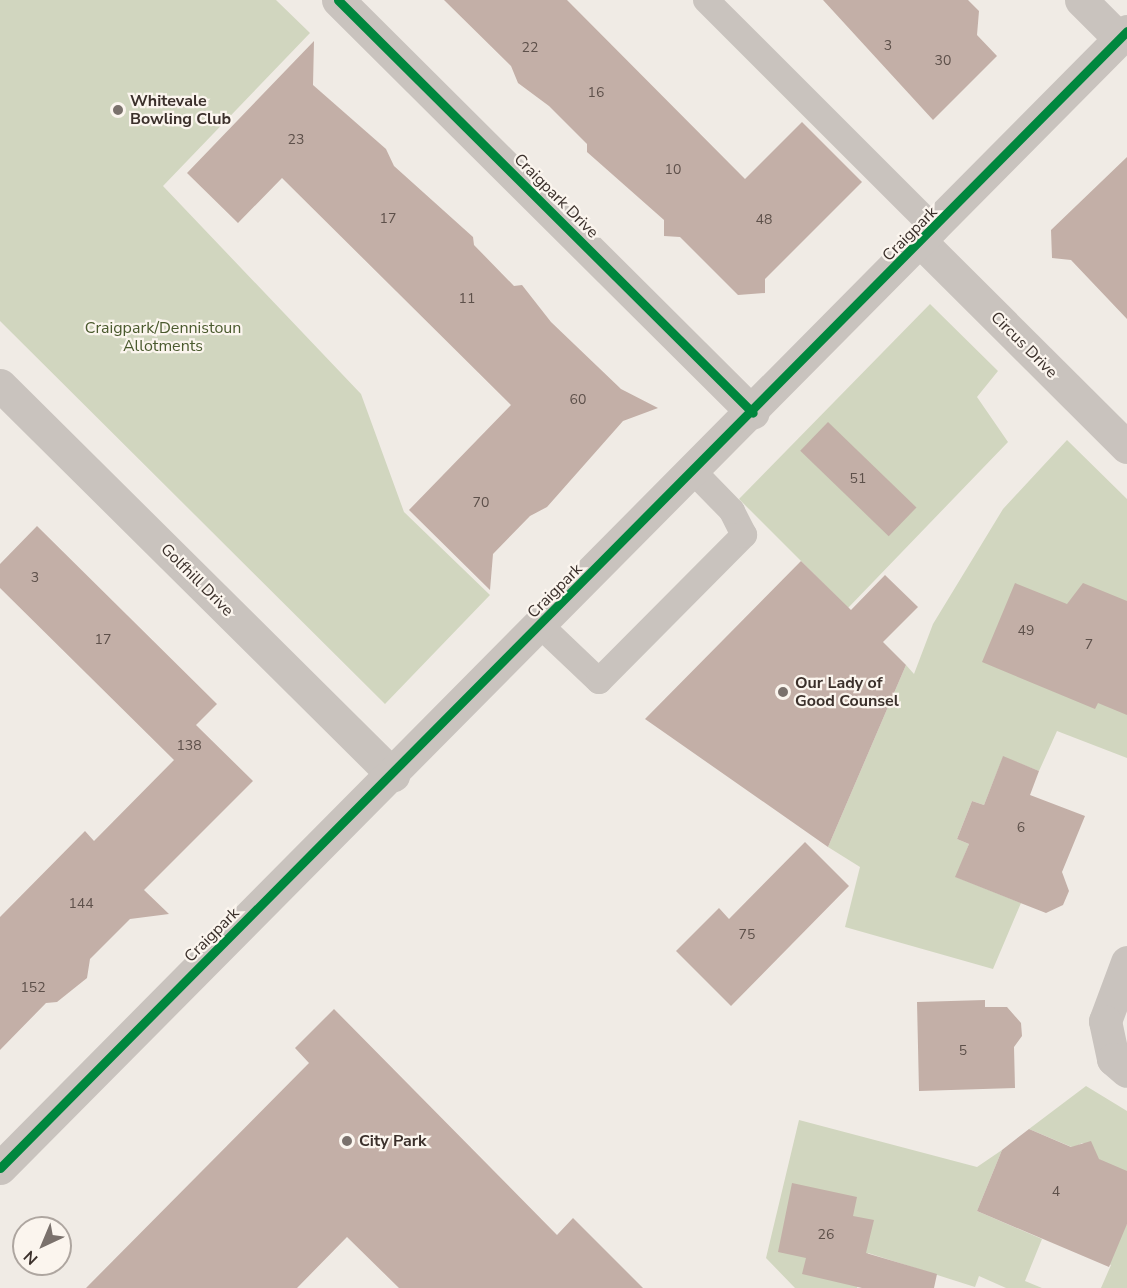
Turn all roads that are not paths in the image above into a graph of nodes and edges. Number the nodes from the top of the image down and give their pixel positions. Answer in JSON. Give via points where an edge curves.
{"nodes":[{"id":1,"x":338,"y":0,"type":"edge"},
{"id":2,"x":706,"y":0,"type":"edge"},
{"id":3,"x":1081,"y":0,"type":"edge"},
{"id":4,"x":1123,"y":35,"type":"edge"},
{"id":5,"x":929,"y":236,"type":"junction"},
{"id":6,"x":0,"y":385,"type":"edge"},
{"id":7,"x":753,"y":413,"type":"junction"},
{"id":8,"x":1127,"y":447,"type":"edge"},
{"id":9,"x":694,"y":472,"type":"junction"},
{"id":10,"x":541,"y":626,"type":"junction"},
{"id":11,"x":393,"y":775,"type":"junction"},
{"id":12,"x":1127,"y":962,"type":"edge"},
{"id":13,"x":1127,"y":1071,"type":"edge"},
{"id":14,"x":0,"y":1168,"type":"edge"}],
"edges":[{"from":1,"to":7,"type":"street","name":"Craigpark Drive"},
{"from":2,"to":5,"type":"lane"},
{"from":3,"to":4,"type":"street"},
{"from":4,"to":5,"type":"street","name":"Craigpark"},
{"from":5,"to":7,"type":"street","name":"Craigpark"},
{"from":5,"to":8,"type":"street","name":"Circus Drive"},
{"from":6,"to":11,"type":"street","name":"Golfhill Drive"},
{"from":7,"to":9,"type":"street","name":"Craigpark"},
{"from":9,"to":10,"type":"street","name":"Craigpark"},
{"from":9,"to":10,"type":"lane","via":[[732,511],[744,535],[599,681]]},
{"from":10,"to":11,"type":"street","name":"Craigpark"},
{"from":11,"to":14,"type":"street","name":"Craigpark"},
{"from":12,"to":13,"type":"street","via":[[1104,1021],[1105,1041]]}]}
